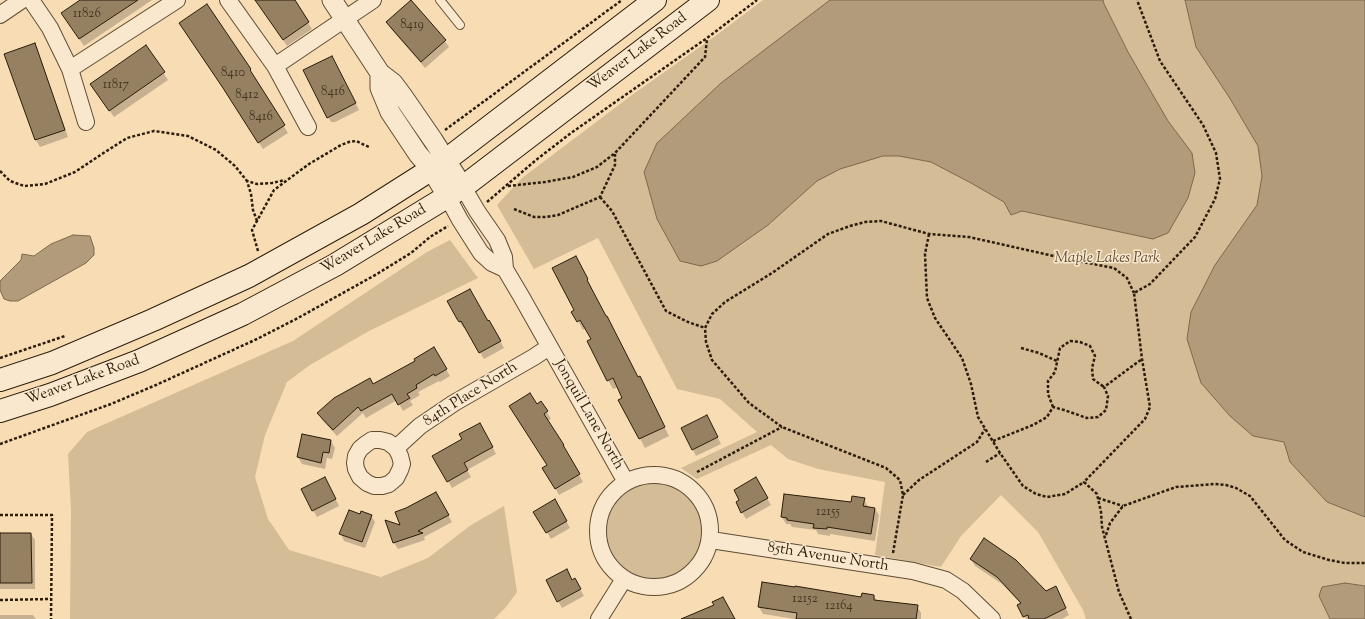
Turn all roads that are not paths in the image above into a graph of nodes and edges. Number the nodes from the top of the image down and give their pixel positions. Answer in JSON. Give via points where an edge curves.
{"nodes":[{"id":1,"x":22,"y":0,"type":"edge"},
{"id":2,"x":31,"y":0,"type":"edge"},
{"id":3,"x":176,"y":0,"type":"edge"},
{"id":4,"x":228,"y":0,"type":"edge"},
{"id":5,"x":332,"y":0,"type":"edge"},
{"id":6,"x":373,"y":0,"type":"edge"},
{"id":7,"x":440,"y":0,"type":"edge"},
{"id":8,"x":655,"y":0,"type":"edge"},
{"id":9,"x":708,"y":0,"type":"edge"},
{"id":10,"x":0,"y":15,"type":"edge"},
{"id":11,"x":345,"y":19,"type":"junction"},
{"id":12,"x":460,"y":25,"type":"dead end"},
{"id":13,"x":275,"y":66,"type":"junction"},
{"id":14,"x":70,"y":69,"type":"junction"},
{"id":15,"x":86,"y":122,"type":"dead end"},
{"id":16,"x":308,"y":127,"type":"dead end"},
{"id":17,"x":439,"y":165,"type":"junction"},
{"id":18,"x":455,"y":192,"type":"junction"},
{"id":19,"x":549,"y":347,"type":"junction"},
{"id":20,"x":0,"y":380,"type":"edge"},
{"id":21,"x":0,"y":411,"type":"edge"},
{"id":22,"x":396,"y":448,"type":"dead end"},
{"id":23,"x":626,"y":482,"type":"junction"},
{"id":24,"x":711,"y":540,"type":"junction"},
{"id":25,"x":624,"y":579,"type":"junction"},
{"id":26,"x":599,"y":619,"type":"edge"},
{"id":27,"x":992,"y":619,"type":"edge"}],
"edges":[{"from":1,"to":10,"type":"street"},
{"from":2,"to":14,"type":"street","via":[[50,28]]},
{"from":3,"to":14,"type":"street"},
{"from":4,"to":13,"type":"street"},
{"from":5,"to":11,"type":"street","name":"Jonquil Lane North"},
{"from":6,"to":11,"type":"street"},
{"from":7,"to":12,"type":"lane"},
{"from":8,"to":17,"type":"main road","name":"Weaver Lake Road"},
{"from":9,"to":18,"type":"main road","name":"Weaver Lake Road"},
{"from":11,"to":13,"type":"street"},
{"from":11,"to":17,"type":"street","name":"Jonquil Lane North","via":[[380,73],[393,83],[402,95]]},
{"from":13,"to":16,"type":"street"},
{"from":14,"to":15,"type":"street"},
{"from":17,"to":18,"type":"street","name":"Jonquil Lane North"},
{"from":17,"to":20,"type":"main road","name":"Weaver Lake Road","via":[[361,214],[249,276],[59,360]]},
{"from":18,"to":19,"type":"street","name":"Jonquil Lane North","via":[[460,220],[481,253],[492,263],[505,269]]},
{"from":18,"to":21,"type":"main road","name":"Weaver Lake Road","via":[[335,265],[243,314],[139,361]]},
{"from":19,"to":22,"type":"street","name":"84th Place North","via":[[454,403],[420,426]]},
{"from":19,"to":23,"type":"street","name":"Jonquil Lane North"},
{"from":23,"to":24,"type":"street","via":[[652,475],[678,480],[704,504],[711,525]]},
{"from":23,"to":25,"type":"street","name":"Jonquil Lane North","via":[[611,495],[601,511],[597,530],[600,549],[609,566]]},
{"from":24,"to":25,"type":"street","via":[[705,558],[693,573],[678,583],[660,588],[641,586]]},
{"from":24,"to":27,"type":"street","name":"85th Avenue North","via":[[891,568],[946,580],[963,591]]},
{"from":25,"to":26,"type":"street"}]}
